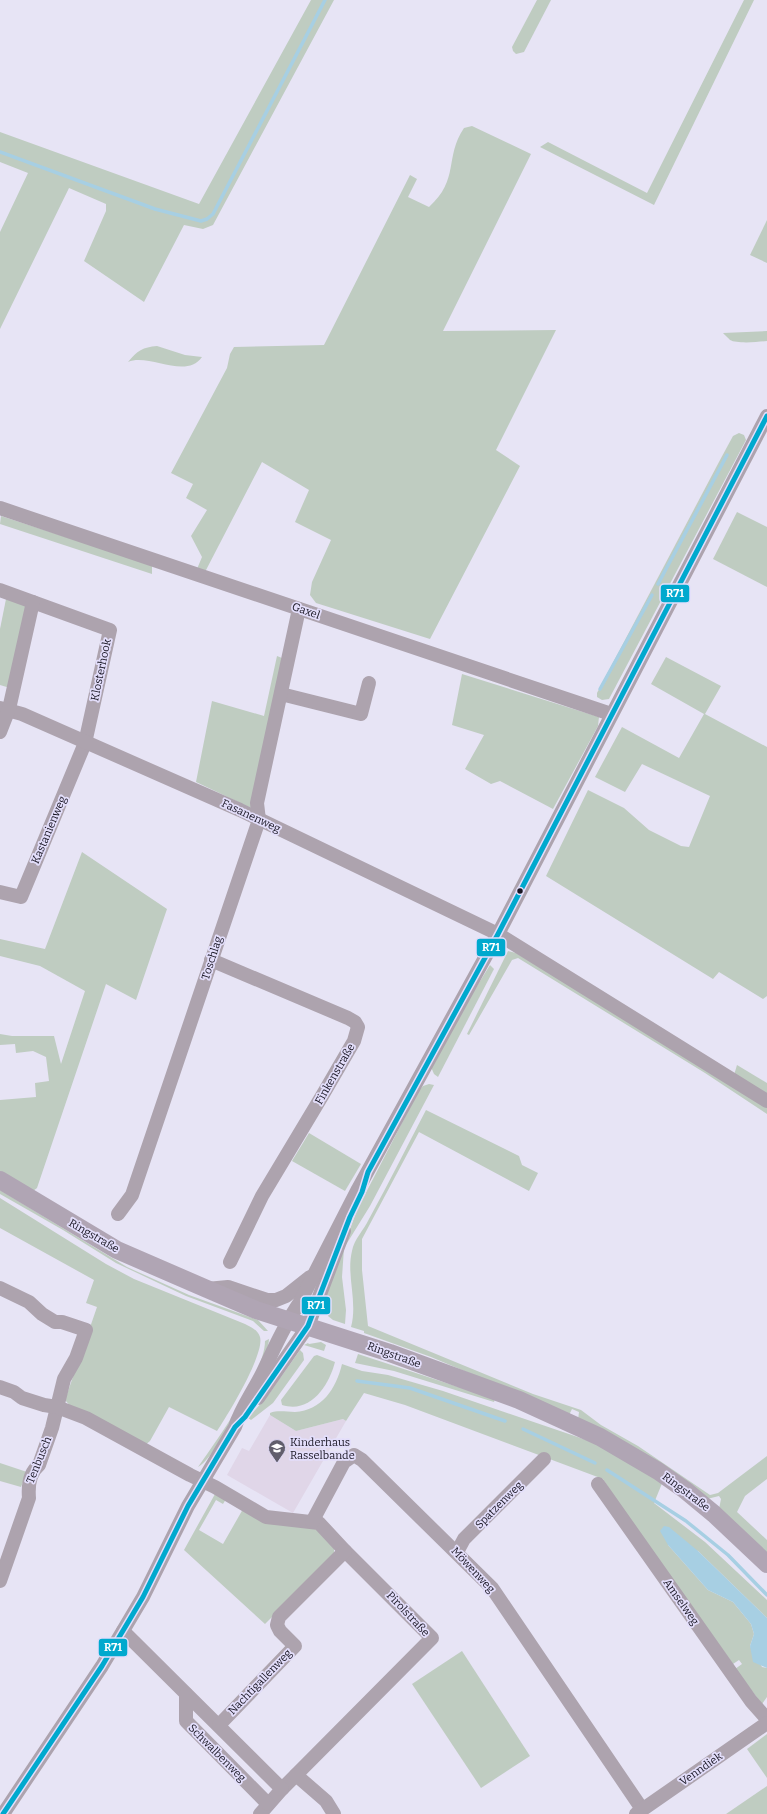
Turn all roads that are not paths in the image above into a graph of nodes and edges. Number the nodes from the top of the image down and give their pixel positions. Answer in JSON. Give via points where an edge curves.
{"nodes":[{"id":1,"x":767,"y":416,"type":"edge"},
{"id":2,"x":0,"y":508,"type":"edge"},
{"id":3,"x":1,"y":595,"type":"edge"},
{"id":4,"x":33,"y":602,"type":"junction"},
{"id":5,"x":299,"y":609,"type":"junction"},
{"id":6,"x":369,"y":683,"type":"dead end"},
{"id":7,"x":281,"y":694,"type":"junction"},
{"id":8,"x":5,"y":708,"type":"edge"},
{"id":9,"x":612,"y":714,"type":"junction"},
{"id":10,"x":0,"y":732,"type":"edge"},
{"id":11,"x":85,"y":743,"type":"junction"},
{"id":12,"x":259,"y":820,"type":"junction"},
{"id":13,"x":0,"y":892,"type":"edge"},
{"id":14,"x":498,"y":934,"type":"junction"},
{"id":15,"x":211,"y":960,"type":"junction"},
{"id":16,"x":767,"y":1101,"type":"edge"},
{"id":17,"x":368,"y":1172,"type":"junction"},
{"id":18,"x":0,"y":1180,"type":"edge"},
{"id":19,"x":118,"y":1214,"type":"dead end"},
{"id":20,"x":230,"y":1262,"type":"dead end"},
{"id":21,"x":313,"y":1274,"type":"junction"},
{"id":22,"x":0,"y":1288,"type":"edge"},
{"id":23,"x":207,"y":1289,"type":"junction"},
{"id":24,"x":288,"y":1320,"type":"junction"},
{"id":25,"x":308,"y":1326,"type":"junction"},
{"id":26,"x":0,"y":1387,"type":"edge"},
{"id":27,"x":57,"y":1407,"type":"junction"},
{"id":28,"x":235,"y":1427,"type":"junction"},
{"id":29,"x":544,"y":1459,"type":"dead end"},
{"id":30,"x":202,"y":1481,"type":"junction"},
{"id":31,"x":598,"y":1484,"type":"dead end"},
{"id":32,"x":312,"y":1522,"type":"junction"},
{"id":33,"x":345,"y":1551,"type":"junction"},
{"id":34,"x":457,"y":1552,"type":"junction"},
{"id":35,"x":5,"y":1556,"type":"edge"},
{"id":36,"x":767,"y":1564,"type":"edge"},
{"id":37,"x":0,"y":1580,"type":"edge"},
{"id":38,"x":123,"y":1631,"type":"junction"},
{"id":39,"x":186,"y":1694,"type":"junction"},
{"id":40,"x":767,"y":1719,"type":"edge"},
{"id":41,"x":767,"y":1723,"type":"edge"},
{"id":42,"x":218,"y":1725,"type":"junction"},
{"id":43,"x":296,"y":1775,"type":"junction"},
{"id":44,"x":282,"y":1789,"type":"junction"},
{"id":45,"x":264,"y":1809,"type":"edge"},
{"id":46,"x":639,"y":1812,"type":"edge"},
{"id":47,"x":3,"y":1814,"type":"edge"},
{"id":48,"x":334,"y":1814,"type":"edge"}],
"edges":[{"from":1,"to":9,"type":"street"},
{"from":2,"to":5,"type":"street","name":"Gaxel"},
{"from":3,"to":4,"type":"street","name":"Klosterhook"},
{"from":4,"to":8,"type":"street"},
{"from":4,"to":11,"type":"street","name":"Klosterhook","via":[[110,630]]},
{"from":5,"to":7,"type":"street","name":"Toschlag"},
{"from":5,"to":9,"type":"street","name":"Gaxel"},
{"from":6,"to":7,"type":"street","via":[[361,714]]},
{"from":7,"to":12,"type":"street","name":"Toschlag","via":[[257,803]]},
{"from":8,"to":10,"type":"street"},
{"from":8,"to":11,"type":"street","name":"Fasanenweg"},
{"from":9,"to":14,"type":"street"},
{"from":11,"to":12,"type":"street","name":"Fasanenweg"},
{"from":11,"to":13,"type":"street","name":"Kastanienweg","via":[[21,897]]},
{"from":12,"to":14,"type":"street","name":"Fasanenweg"},
{"from":12,"to":15,"type":"street","name":"Toschlag"},
{"from":14,"to":16,"type":"street","name":"Fasanenweg"},
{"from":14,"to":17,"type":"street"},
{"from":15,"to":19,"type":"street","name":"Toschlag","via":[[135,1188]]},
{"from":15,"to":20,"type":"street","name":"Finkenstraße","via":[[348,1018],[355,1022],[358,1028],[354,1041],[262,1196]]},
{"from":17,"to":21,"type":"street"},
{"from":17,"to":25,"type":"street"},
{"from":18,"to":23,"type":"main road","name":"Ringstraße","via":[[117,1250]]},
{"from":21,"to":23,"type":"street","via":[[286,1296],[276,1300],[267,1300],[228,1287]]},
{"from":21,"to":24,"type":"street"},
{"from":22,"to":27,"type":"street","name":"Tenbusch","via":[[29,1302],[55,1322],[86,1330],[76,1358],[64,1379]]},
{"from":23,"to":24,"type":"main road","name":"Ringstraße","via":[[256,1310]]},
{"from":24,"to":25,"type":"main road","name":"Ringstraße"},
{"from":24,"to":28,"type":"street"},
{"from":25,"to":28,"type":"street","via":[[245,1417]]},
{"from":25,"to":36,"type":"main road","name":"Ringstraße","via":[[519,1400],[600,1437],[685,1490]]},
{"from":26,"to":27,"type":"street","via":[[37,1403]]},
{"from":27,"to":30,"type":"street","via":[[86,1418]]},
{"from":27,"to":35,"type":"street","name":"Tenbusch","via":[[39,1465],[34,1469],[28,1487],[29,1498]]},
{"from":28,"to":30,"type":"street"},
{"from":29,"to":34,"type":"street","name":"Spatzenweg","via":[[464,1540]]},
{"from":30,"to":32,"type":"street","name":"Pirolstraße","via":[[266,1517]]},
{"from":30,"to":38,"type":"street"},
{"from":31,"to":40,"type":"street","name":"Amselweg","via":[[751,1701]]},
{"from":32,"to":33,"type":"street","name":"Pirolstraße","via":[[319,1523]]},
{"from":32,"to":34,"type":"street","name":"Möwenweg","via":[[344,1462],[354,1455]]},
{"from":33,"to":42,"type":"street","name":"Nachtigallenweg","via":[[279,1617],[276,1625],[295,1646]]},
{"from":33,"to":43,"type":"street","name":"Pirolstraße","via":[[432,1638]]},
{"from":34,"to":46,"type":"street","name":"Möwenweg","via":[[492,1588]]},
{"from":35,"to":37,"type":"street","name":"Tenbusch"},
{"from":38,"to":39,"type":"street","name":"Schwalbenweg"},
{"from":38,"to":47,"type":"street","via":[[82,1698]]},
{"from":39,"to":42,"type":"street","name":"Schwalbenweg"},
{"from":39,"to":45,"type":"street","name":"Schwalbenweg","via":[[186,1721]]},
{"from":41,"to":46,"type":"street","name":"Venndiek"},
{"from":42,"to":44,"type":"street","name":"Schwalbenweg"},
{"from":43,"to":44,"type":"street","name":"Pirolstraße"},
{"from":43,"to":48,"type":"street","via":[[326,1801]]},
{"from":44,"to":45,"type":"street","name":"Pirolstraße"}]}
